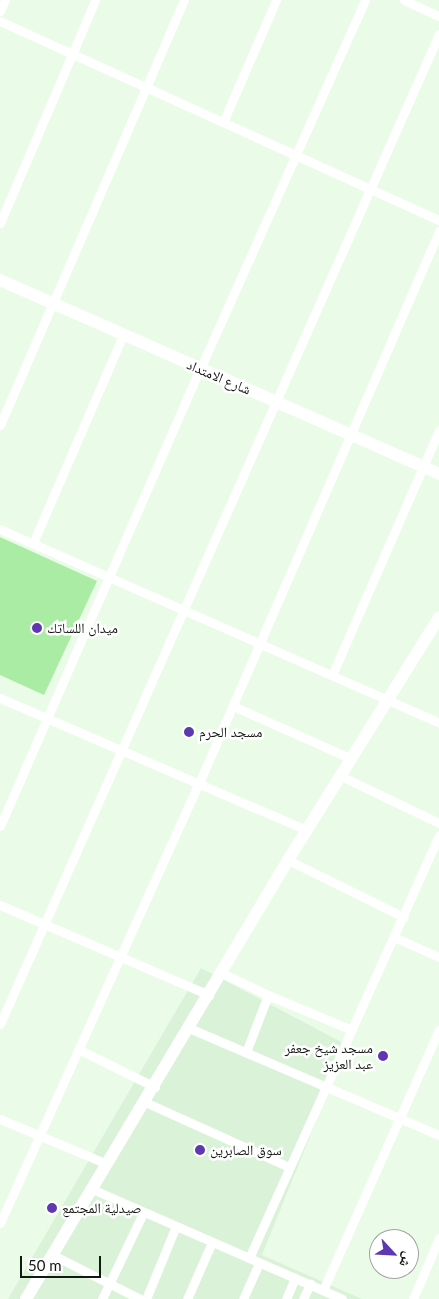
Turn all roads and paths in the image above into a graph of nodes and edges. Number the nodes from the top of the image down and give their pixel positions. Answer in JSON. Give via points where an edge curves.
{"nodes":[{"id":1,"x":5,"y":0,"type":"edge"},
{"id":2,"x":95,"y":0,"type":"edge"},
{"id":3,"x":184,"y":0,"type":"edge"},
{"id":4,"x":276,"y":0,"type":"edge"},
{"id":5,"x":365,"y":0,"type":"edge"},
{"id":6,"x":404,"y":0,"type":"edge"},
{"id":7,"x":0,"y":12,"type":"edge"},
{"id":8,"x":439,"y":16,"type":"edge"},
{"id":9,"x":0,"y":21,"type":"edge"},
{"id":10,"x":439,"y":34,"type":"edge"},
{"id":11,"x":72,"y":54,"type":"junction"},
{"id":12,"x":145,"y":86,"type":"junction"},
{"id":13,"x":223,"y":122,"type":"junction"},
{"id":14,"x":296,"y":156,"type":"junction"},
{"id":15,"x":369,"y":189,"type":"junction"},
{"id":16,"x":439,"y":220,"type":"edge"},
{"id":17,"x":0,"y":223,"type":"edge"},
{"id":18,"x":439,"y":231,"type":"edge"},
{"id":19,"x":0,"y":280,"type":"edge"},
{"id":20,"x":51,"y":302,"type":"junction"},
{"id":21,"x":123,"y":335,"type":"junction"},
{"id":22,"x":200,"y":369,"type":"junction"},
{"id":23,"x":275,"y":401,"type":"junction"},
{"id":24,"x":0,"y":425,"type":"edge"},
{"id":25,"x":439,"y":430,"type":"edge"},
{"id":26,"x":350,"y":434,"type":"junction"},
{"id":27,"x":423,"y":467,"type":"junction"},
{"id":28,"x":439,"y":474,"type":"edge"},
{"id":29,"x":0,"y":529,"type":"edge"},
{"id":30,"x":33,"y":543,"type":"junction"},
{"id":31,"x":110,"y":576,"type":"junction"},
{"id":32,"x":183,"y":610,"type":"junction"},
{"id":33,"x":439,"y":616,"type":"edge"},
{"id":34,"x":260,"y":644,"type":"junction"},
{"id":35,"x":332,"y":675,"type":"junction"},
{"id":36,"x":0,"y":698,"type":"edge"},
{"id":37,"x":388,"y":699,"type":"junction"},
{"id":38,"x":233,"y":706,"type":"junction"},
{"id":39,"x":48,"y":718,"type":"junction"},
{"id":40,"x":439,"y":723,"type":"edge"},
{"id":41,"x":122,"y":752,"type":"junction"},
{"id":42,"x":352,"y":759,"type":"junction"},
{"id":43,"x":341,"y":776,"type":"junction"},
{"id":44,"x":199,"y":783,"type":"junction"},
{"id":45,"x":439,"y":823,"type":"edge"},
{"id":46,"x":0,"y":826,"type":"edge"},
{"id":47,"x":306,"y":830,"type":"junction"},
{"id":48,"x":439,"y":836,"type":"edge"},
{"id":49,"x":288,"y":860,"type":"junction"},
{"id":50,"x":0,"y":905,"type":"edge"},
{"id":51,"x":404,"y":917,"type":"junction"},
{"id":52,"x":45,"y":926,"type":"junction"},
{"id":53,"x":394,"y":937,"type":"junction"},
{"id":54,"x":120,"y":956,"type":"junction"},
{"id":55,"x":439,"y":957,"type":"edge"},
{"id":56,"x":222,"y":974,"type":"junction"},
{"id":57,"x":209,"y":995,"type":"junction"},
{"id":58,"x":268,"y":995,"type":"junction"},
{"id":59,"x":0,"y":1024,"type":"edge"},
{"id":60,"x":189,"y":1028,"type":"junction"},
{"id":61,"x":352,"y":1030,"type":"junction"},
{"id":62,"x":439,"y":1030,"type":"edge"},
{"id":63,"x":78,"y":1049,"type":"junction"},
{"id":64,"x":246,"y":1052,"type":"junction"},
{"id":65,"x":155,"y":1086,"type":"junction"},
{"id":66,"x":326,"y":1086,"type":"junction"},
{"id":67,"x":145,"y":1102,"type":"junction"},
{"id":68,"x":400,"y":1118,"type":"junction"},
{"id":69,"x":0,"y":1119,"type":"edge"},
{"id":70,"x":439,"y":1135,"type":"edge"},
{"id":71,"x":39,"y":1136,"type":"junction"},
{"id":72,"x":107,"y":1164,"type":"junction"},
{"id":73,"x":289,"y":1167,"type":"junction"},
{"id":74,"x":92,"y":1189,"type":"junction"},
{"id":75,"x":143,"y":1213,"type":"junction"},
{"id":76,"x":0,"y":1223,"type":"edge"},
{"id":77,"x":176,"y":1226,"type":"junction"},
{"id":78,"x":439,"y":1238,"type":"edge"},
{"id":79,"x":212,"y":1242,"type":"junction"},
{"id":80,"x":53,"y":1255,"type":"junction"},
{"id":81,"x":249,"y":1258,"type":"junction"},
{"id":82,"x":259,"y":1263,"type":"junction"},
{"id":83,"x":296,"y":1278,"type":"junction"},
{"id":84,"x":109,"y":1284,"type":"junction"},
{"id":85,"x":310,"y":1284,"type":"junction"},
{"id":86,"x":324,"y":1294,"type":"edge"},
{"id":87,"x":26,"y":1299,"type":"edge"},
{"id":88,"x":102,"y":1299,"type":"edge"},
{"id":89,"x":140,"y":1299,"type":"edge"},
{"id":90,"x":146,"y":1299,"type":"edge"},
{"id":91,"x":187,"y":1299,"type":"edge"},
{"id":92,"x":243,"y":1299,"type":"edge"},
{"id":93,"x":286,"y":1299,"type":"edge"},
{"id":94,"x":304,"y":1299,"type":"edge"},
{"id":95,"x":342,"y":1299,"type":"edge"},
{"id":96,"x":413,"y":1299,"type":"edge"}],
"edges":[{"from":1,"to":7,"type":"street"},
{"from":2,"to":11,"type":"street"},
{"from":3,"to":12,"type":"street"},
{"from":4,"to":13,"type":"street"},
{"from":5,"to":14,"type":"street"},
{"from":6,"to":8,"type":"street"},
{"from":9,"to":11,"type":"street"},
{"from":10,"to":15,"type":"street"},
{"from":11,"to":12,"type":"street"},
{"from":11,"to":17,"type":"street"},
{"from":12,"to":13,"type":"street"},
{"from":12,"to":20,"type":"street"},
{"from":13,"to":14,"type":"street"},
{"from":14,"to":15,"type":"street"},
{"from":14,"to":22,"type":"street"},
{"from":15,"to":16,"type":"street"},
{"from":15,"to":23,"type":"street"},
{"from":18,"to":26,"type":"street"},
{"from":19,"to":20,"type":"street","name":"شارع الامتداد"},
{"from":20,"to":21,"type":"street","name":"شارع الامتداد"},
{"from":20,"to":24,"type":"street"},
{"from":21,"to":22,"type":"street","name":"شارع الامتداد"},
{"from":21,"to":30,"type":"street"},
{"from":22,"to":23,"type":"street","name":"شارع الامتداد"},
{"from":22,"to":31,"type":"street"},
{"from":23,"to":26,"type":"street","name":"شارع الامتداد"},
{"from":23,"to":32,"type":"street"},
{"from":25,"to":27,"type":"street"},
{"from":26,"to":27,"type":"street","name":"شارع الامتداد"},
{"from":26,"to":34,"type":"street"},
{"from":27,"to":28,"type":"street","name":"شارع الامتداد"},
{"from":27,"to":35,"type":"street"},
{"from":29,"to":30,"type":"street"},
{"from":30,"to":31,"type":"street"},
{"from":31,"to":32,"type":"street"},
{"from":31,"to":39,"type":"street"},
{"from":32,"to":34,"type":"street"},
{"from":32,"to":41,"type":"street"},
{"from":33,"to":37,"type":"street"},
{"from":34,"to":35,"type":"street"},
{"from":34,"to":38,"type":"street"},
{"from":35,"to":37,"type":"street"},
{"from":36,"to":39,"type":"street"},
{"from":37,"to":40,"type":"street"},
{"from":37,"to":42,"type":"street"},
{"from":38,"to":42,"type":"street"},
{"from":38,"to":44,"type":"street"},
{"from":39,"to":41,"type":"street"},
{"from":39,"to":46,"type":"street"},
{"from":41,"to":44,"type":"street"},
{"from":41,"to":52,"type":"street"},
{"from":42,"to":43,"type":"street"},
{"from":43,"to":45,"type":"street"},
{"from":43,"to":47,"type":"street"},
{"from":44,"to":47,"type":"street"},
{"from":44,"to":54,"type":"street"},
{"from":47,"to":49,"type":"street"},
{"from":48,"to":51,"type":"street"},
{"from":49,"to":51,"type":"street"},
{"from":49,"to":56,"type":"street"},
{"from":50,"to":52,"type":"street"},
{"from":51,"to":53,"type":"street"},
{"from":52,"to":54,"type":"street"},
{"from":52,"to":59,"type":"street"},
{"from":53,"to":55,"type":"street"},
{"from":53,"to":61,"type":"street"},
{"from":54,"to":57,"type":"street"},
{"from":54,"to":63,"type":"street"},
{"from":56,"to":57,"type":"street"},
{"from":56,"to":58,"type":"street"},
{"from":57,"to":60,"type":"street"},
{"from":58,"to":61,"type":"street"},
{"from":58,"to":64,"type":"street"},
{"from":60,"to":64,"type":"street"},
{"from":60,"to":65,"type":"street"},
{"from":61,"to":66,"type":"street"},
{"from":62,"to":68,"type":"street"},
{"from":63,"to":65,"type":"street"},
{"from":63,"to":71,"type":"street"},
{"from":64,"to":66,"type":"street"},
{"from":65,"to":67,"type":"street"},
{"from":66,"to":68,"type":"street"},
{"from":66,"to":73,"type":"street"},
{"from":67,"to":72,"type":"street"},
{"from":67,"to":73,"type":"street"},
{"from":68,"to":70,"type":"street"},
{"from":68,"to":86,"type":"street"},
{"from":69,"to":71,"type":"street"},
{"from":71,"to":72,"type":"street"},
{"from":71,"to":76,"type":"street"},
{"from":72,"to":74,"type":"street"},
{"from":73,"to":81,"type":"street"},
{"from":74,"to":75,"type":"street"},
{"from":74,"to":80,"type":"street"},
{"from":75,"to":77,"type":"street"},
{"from":75,"to":84,"type":"street"},
{"from":77,"to":79,"type":"street"},
{"from":77,"to":90,"type":"street"},
{"from":78,"to":96,"type":"street"},
{"from":79,"to":81,"type":"street"},
{"from":79,"to":91,"type":"street"},
{"from":80,"to":84,"type":"street"},
{"from":80,"to":87,"type":"street"},
{"from":81,"to":82,"type":"street"},
{"from":82,"to":83,"type":"street"},
{"from":82,"to":92,"type":"street"},
{"from":83,"to":85,"type":"street"},
{"from":83,"to":93,"type":"street"},
{"from":84,"to":88,"type":"street"},
{"from":84,"to":89,"type":"street"},
{"from":85,"to":86,"type":"street"},
{"from":85,"to":94,"type":"street"},
{"from":86,"to":95,"type":"street"}]}
